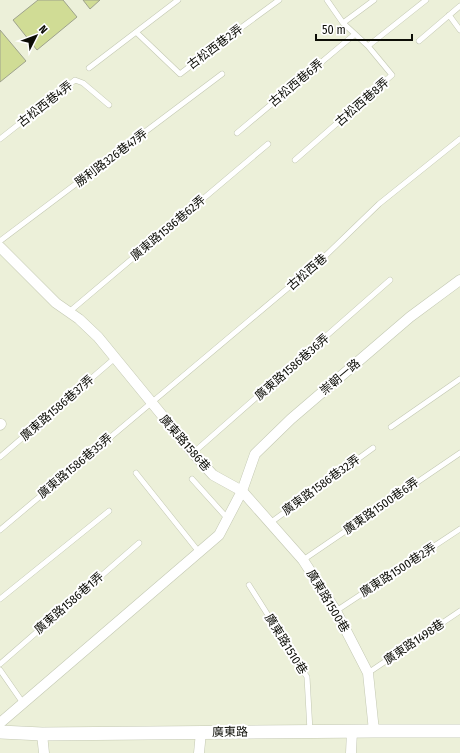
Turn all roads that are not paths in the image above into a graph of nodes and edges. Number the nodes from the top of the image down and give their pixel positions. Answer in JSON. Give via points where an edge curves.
{"nodes":[{"id":1,"x":178,"y":0,"type":"edge"},
{"id":2,"x":279,"y":0,"type":"edge"},
{"id":3,"x":328,"y":0,"type":"edge"},
{"id":4,"x":374,"y":0,"type":"edge"},
{"id":5,"x":426,"y":0,"type":"edge"},
{"id":6,"x":460,"y":6,"type":"edge"},
{"id":7,"x":449,"y":15,"type":"junction"},
{"id":8,"x":343,"y":23,"type":"junction"},
{"id":9,"x":460,"y":30,"type":"edge"},
{"id":10,"x":136,"y":32,"type":"junction"},
{"id":11,"x":355,"y":34,"type":"junction"},
{"id":12,"x":419,"y":41,"type":"dead end"},
{"id":13,"x":368,"y":46,"type":"junction"},
{"id":14,"x":89,"y":68,"type":"dead end"},
{"id":15,"x":222,"y":74,"type":"dead end"},
{"id":16,"x":109,"y":105,"type":"dead end"},
{"id":17,"x":237,"y":133,"type":"dead end"},
{"id":18,"x":460,"y":138,"type":"edge"},
{"id":19,"x":0,"y":139,"type":"edge"},
{"id":20,"x":268,"y":144,"type":"dead end"},
{"id":21,"x":295,"y":160,"type":"dead end"},
{"id":22,"x":0,"y":241,"type":"edge"},
{"id":23,"x":0,"y":247,"type":"edge"},
{"id":24,"x":390,"y":280,"type":"dead end"},
{"id":25,"x":460,"y":280,"type":"edge"},
{"id":26,"x":68,"y":312,"type":"junction"},
{"id":27,"x":115,"y":358,"type":"junction"},
{"id":28,"x":460,"y":379,"type":"edge"},
{"id":29,"x":151,"y":403,"type":"junction"},
{"id":30,"x":391,"y":427,"type":"dead end"},
{"id":31,"x":373,"y":448,"type":"dead end"},
{"id":32,"x":193,"y":453,"type":"junction"},
{"id":33,"x":460,"y":453,"type":"edge"},
{"id":34,"x":0,"y":458,"type":"edge"},
{"id":35,"x":136,"y":473,"type":"dead end"},
{"id":36,"x":192,"y":479,"type":"dead end"},
{"id":37,"x":242,"y":491,"type":"junction"},
{"id":38,"x":108,"y":511,"type":"dead end"},
{"id":39,"x":228,"y":519,"type":"junction"},
{"id":40,"x":270,"y":523,"type":"junction"},
{"id":41,"x":460,"y":529,"type":"edge"},
{"id":42,"x":0,"y":530,"type":"edge"},
{"id":43,"x":139,"y":543,"type":"dead end"},
{"id":44,"x":199,"y":552,"type":"junction"},
{"id":45,"x":303,"y":560,"type":"junction"},
{"id":46,"x":249,"y":585,"type":"dead end"},
{"id":47,"x":0,"y":600,"type":"edge"},
{"id":48,"x":336,"y":611,"type":"junction"},
{"id":49,"x":460,"y":611,"type":"edge"},
{"id":50,"x":0,"y":664,"type":"edge"},
{"id":51,"x":0,"y":670,"type":"edge"},
{"id":52,"x":368,"y":673,"type":"junction"},
{"id":53,"x":23,"y":704,"type":"junction"},
{"id":54,"x":0,"y":723,"type":"edge"},
{"id":55,"x":352,"y":731,"type":"junction"},
{"id":56,"x":374,"y":731,"type":"junction"},
{"id":57,"x":460,"y":731,"type":"edge"},
{"id":58,"x":0,"y":732,"type":"edge"},
{"id":59,"x":201,"y":732,"type":"junction"},
{"id":60,"x":310,"y":732,"type":"junction"},
{"id":61,"x":42,"y":734,"type":"junction"},
{"id":62,"x":44,"y":753,"type":"edge"},
{"id":63,"x":199,"y":753,"type":"edge"},
{"id":64,"x":351,"y":753,"type":"edge"}],
"edges":[{"from":1,"to":10,"type":"lane"},
{"from":2,"to":10,"type":"lane","name":"古松西巷2弄","via":[[180,74]]},
{"from":3,"to":8,"type":"lane"},
{"from":4,"to":8,"type":"lane"},
{"from":5,"to":13,"type":"lane"},
{"from":6,"to":7,"type":"lane"},
{"from":7,"to":9,"type":"lane"},
{"from":7,"to":12,"type":"lane"},
{"from":8,"to":11,"type":"lane","name":"古松西巷8弄"},
{"from":10,"to":14,"type":"lane"},
{"from":11,"to":13,"type":"lane","name":"古松西巷8弄"},
{"from":11,"to":17,"type":"lane","name":"古松西巷6弄"},
{"from":13,"to":21,"type":"lane","name":"古松西巷8弄","via":[[392,75]]},
{"from":15,"to":22,"type":"lane","name":"勝利路326巷47弄"},
{"from":16,"to":19,"type":"lane","name":"古松西巷4弄","via":[[83,83],[75,80]]},
{"from":18,"to":29,"type":"lane","name":"古松西巷","via":[[379,204],[320,261]]},
{"from":20,"to":26,"type":"lane","name":"廣東路1586巷62弄"},
{"from":23,"to":26,"type":"street","name":"廣東路1586巷"},
{"from":24,"to":32,"type":"lane","name":"廣東路1586巷36弄"},
{"from":25,"to":37,"type":"street","name":"崇朝一路","via":[[410,317],[290,419],[255,454]]},
{"from":26,"to":27,"type":"street","name":"廣東路1586巷","via":[[98,337]]},
{"from":27,"to":29,"type":"street","name":"廣東路1586巷"},
{"from":27,"to":34,"type":"lane","name":"廣東路1586巷37弄"},
{"from":28,"to":30,"type":"lane"},
{"from":29,"to":32,"type":"street","name":"廣東路1586巷"},
{"from":29,"to":42,"type":"lane","name":"廣東路1586巷35弄"},
{"from":31,"to":40,"type":"lane","name":"廣東路1586巷32弄"},
{"from":32,"to":37,"type":"street","name":"廣東路1586巷","via":[[213,475]]},
{"from":33,"to":45,"type":"lane","name":"廣東路1500巷6弄"},
{"from":35,"to":44,"type":"lane"},
{"from":36,"to":39,"type":"lane"},
{"from":37,"to":39,"type":"street"},
{"from":37,"to":40,"type":"street","name":"廣東路1500巷"},
{"from":38,"to":47,"type":"lane"},
{"from":39,"to":44,"type":"street","via":[[219,535]]},
{"from":40,"to":45,"type":"street","name":"廣東路1500巷"},
{"from":41,"to":48,"type":"lane","name":"廣東路1500巷2弄"},
{"from":43,"to":50,"type":"lane","name":"廣東路1586巷1弄"},
{"from":44,"to":53,"type":"street"},
{"from":45,"to":48,"type":"street","name":"廣東路1500巷"},
{"from":46,"to":60,"type":"lane","name":"廣東路1510巷","via":[[307,677]]},
{"from":48,"to":52,"type":"street","name":"廣東路1500巷"},
{"from":49,"to":52,"type":"lane","name":"廣東路1498巷"},
{"from":51,"to":53,"type":"lane"},
{"from":52,"to":56,"type":"street","name":"廣東路1500巷"},
{"from":53,"to":54,"type":"street"},
{"from":55,"to":56,"type":"street","name":"廣東路"},
{"from":55,"to":60,"type":"street","name":"廣東路"},
{"from":55,"to":64,"type":"street"},
{"from":56,"to":57,"type":"street","name":"廣東路"},
{"from":58,"to":61,"type":"street","name":"廣東路"},
{"from":59,"to":60,"type":"street","name":"廣東路"},
{"from":59,"to":61,"type":"street","name":"廣東路"},
{"from":59,"to":63,"type":"street"},
{"from":61,"to":62,"type":"street"}]}
